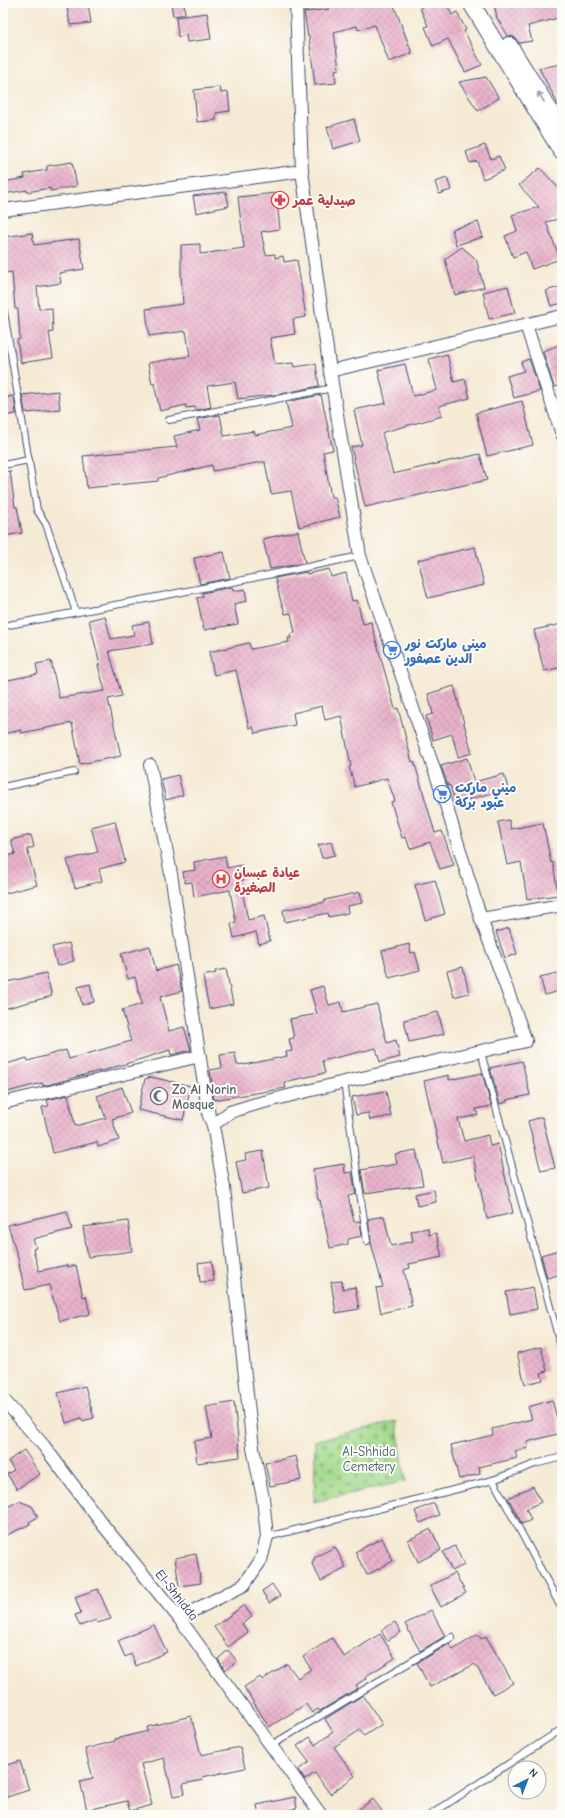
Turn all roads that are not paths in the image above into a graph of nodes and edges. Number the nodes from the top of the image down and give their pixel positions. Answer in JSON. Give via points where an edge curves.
{"nodes":[{"id":1,"x":296,"y":3,"type":"edge"},
{"id":2,"x":471,"y":3,"type":"edge"},
{"id":3,"x":484,"y":3,"type":"edge"},
{"id":4,"x":562,"y":130,"type":"edge"},
{"id":5,"x":562,"y":152,"type":"edge"},
{"id":6,"x":302,"y":171,"type":"junction"},
{"id":7,"x":3,"y":210,"type":"edge"},
{"id":8,"x":3,"y":306,"type":"edge"},
{"id":9,"x":562,"y":316,"type":"edge"},
{"id":10,"x":526,"y":325,"type":"junction"},
{"id":11,"x":330,"y":371,"type":"junction"},
{"id":12,"x":333,"y":388,"type":"junction"},
{"id":13,"x":169,"y":420,"type":"dead end"},
{"id":14,"x":562,"y":434,"type":"edge"},
{"id":15,"x":29,"y":460,"type":"junction"},
{"id":16,"x":3,"y":465,"type":"edge"},
{"id":17,"x":360,"y":556,"type":"junction"},
{"id":18,"x":76,"y":612,"type":"junction"},
{"id":19,"x":3,"y":626,"type":"edge"},
{"id":20,"x":150,"y":765,"type":"dead end"},
{"id":21,"x":74,"y":772,"type":"dead end"},
{"id":22,"x":3,"y":787,"type":"edge"},
{"id":23,"x":562,"y":905,"type":"edge"},
{"id":24,"x":481,"y":920,"type":"junction"},
{"id":25,"x":481,"y":1052,"type":"junction"},
{"id":26,"x":200,"y":1056,"type":"junction"},
{"id":27,"x":344,"y":1082,"type":"junction"},
{"id":28,"x":3,"y":1103,"type":"edge"},
{"id":29,"x":213,"y":1125,"type":"junction"},
{"id":30,"x":367,"y":1240,"type":"dead end"},
{"id":31,"x":562,"y":1351,"type":"edge"},
{"id":32,"x":3,"y":1399,"type":"edge"},
{"id":33,"x":562,"y":1457,"type":"edge"},
{"id":34,"x":493,"y":1480,"type":"junction"},
{"id":35,"x":267,"y":1537,"type":"junction"},
{"id":36,"x":562,"y":1609,"type":"edge"},
{"id":37,"x":179,"y":1618,"type":"junction"},
{"id":38,"x":452,"y":1637,"type":"dead end"},
{"id":39,"x":562,"y":1729,"type":"edge"},
{"id":40,"x":270,"y":1746,"type":"junction"},
{"id":41,"x":322,"y":1815,"type":"edge"},
{"id":42,"x":430,"y":1815,"type":"edge"}],
"edges":[{"from":1,"to":6,"type":"street"},
{"from":2,"to":5,"type":"street"},
{"from":4,"to":3,"type":"street","one_way":true},
{"from":6,"to":7,"type":"street"},
{"from":6,"to":11,"type":"street"},
{"from":8,"to":15,"type":"lane"},
{"from":9,"to":10,"type":"street"},
{"from":10,"to":11,"type":"street"},
{"from":10,"to":14,"type":"street"},
{"from":11,"to":12,"type":"street"},
{"from":12,"to":13,"type":"lane"},
{"from":12,"to":17,"type":"street"},
{"from":15,"to":16,"type":"lane"},
{"from":15,"to":18,"type":"lane","via":[[37,510],[46,524]]},
{"from":17,"to":18,"type":"lane"},
{"from":17,"to":24,"type":"street","via":[[442,792]]},
{"from":18,"to":19,"type":"lane"},
{"from":20,"to":26,"type":"street","via":[[171,874]]},
{"from":21,"to":22,"type":"lane"},
{"from":23,"to":24,"type":"street"},
{"from":24,"to":25,"type":"street","via":[[526,1041]]},
{"from":25,"to":27,"type":"street"},
{"from":25,"to":31,"type":"lane"},
{"from":26,"to":28,"type":"street"},
{"from":26,"to":29,"type":"street","via":[[209,1116]]},
{"from":27,"to":29,"type":"street","via":[[230,1112]]},
{"from":27,"to":30,"type":"lane"},
{"from":29,"to":35,"type":"street","via":[[224,1188],[253,1448],[263,1498]]},
{"from":32,"to":37,"type":"street","name":"El-Shhidda","via":[[44,1446],[103,1525]]},
{"from":33,"to":34,"type":"lane"},
{"from":34,"to":35,"type":"lane"},
{"from":34,"to":36,"type":"lane"},
{"from":35,"to":37,"type":"street","via":[[261,1560],[244,1585]]},
{"from":37,"to":40,"type":"street","name":"El-Shhidda"},
{"from":38,"to":40,"type":"lane"},
{"from":39,"to":42,"type":"lane"},
{"from":40,"to":41,"type":"street","name":"El-Shhidda"}]}
